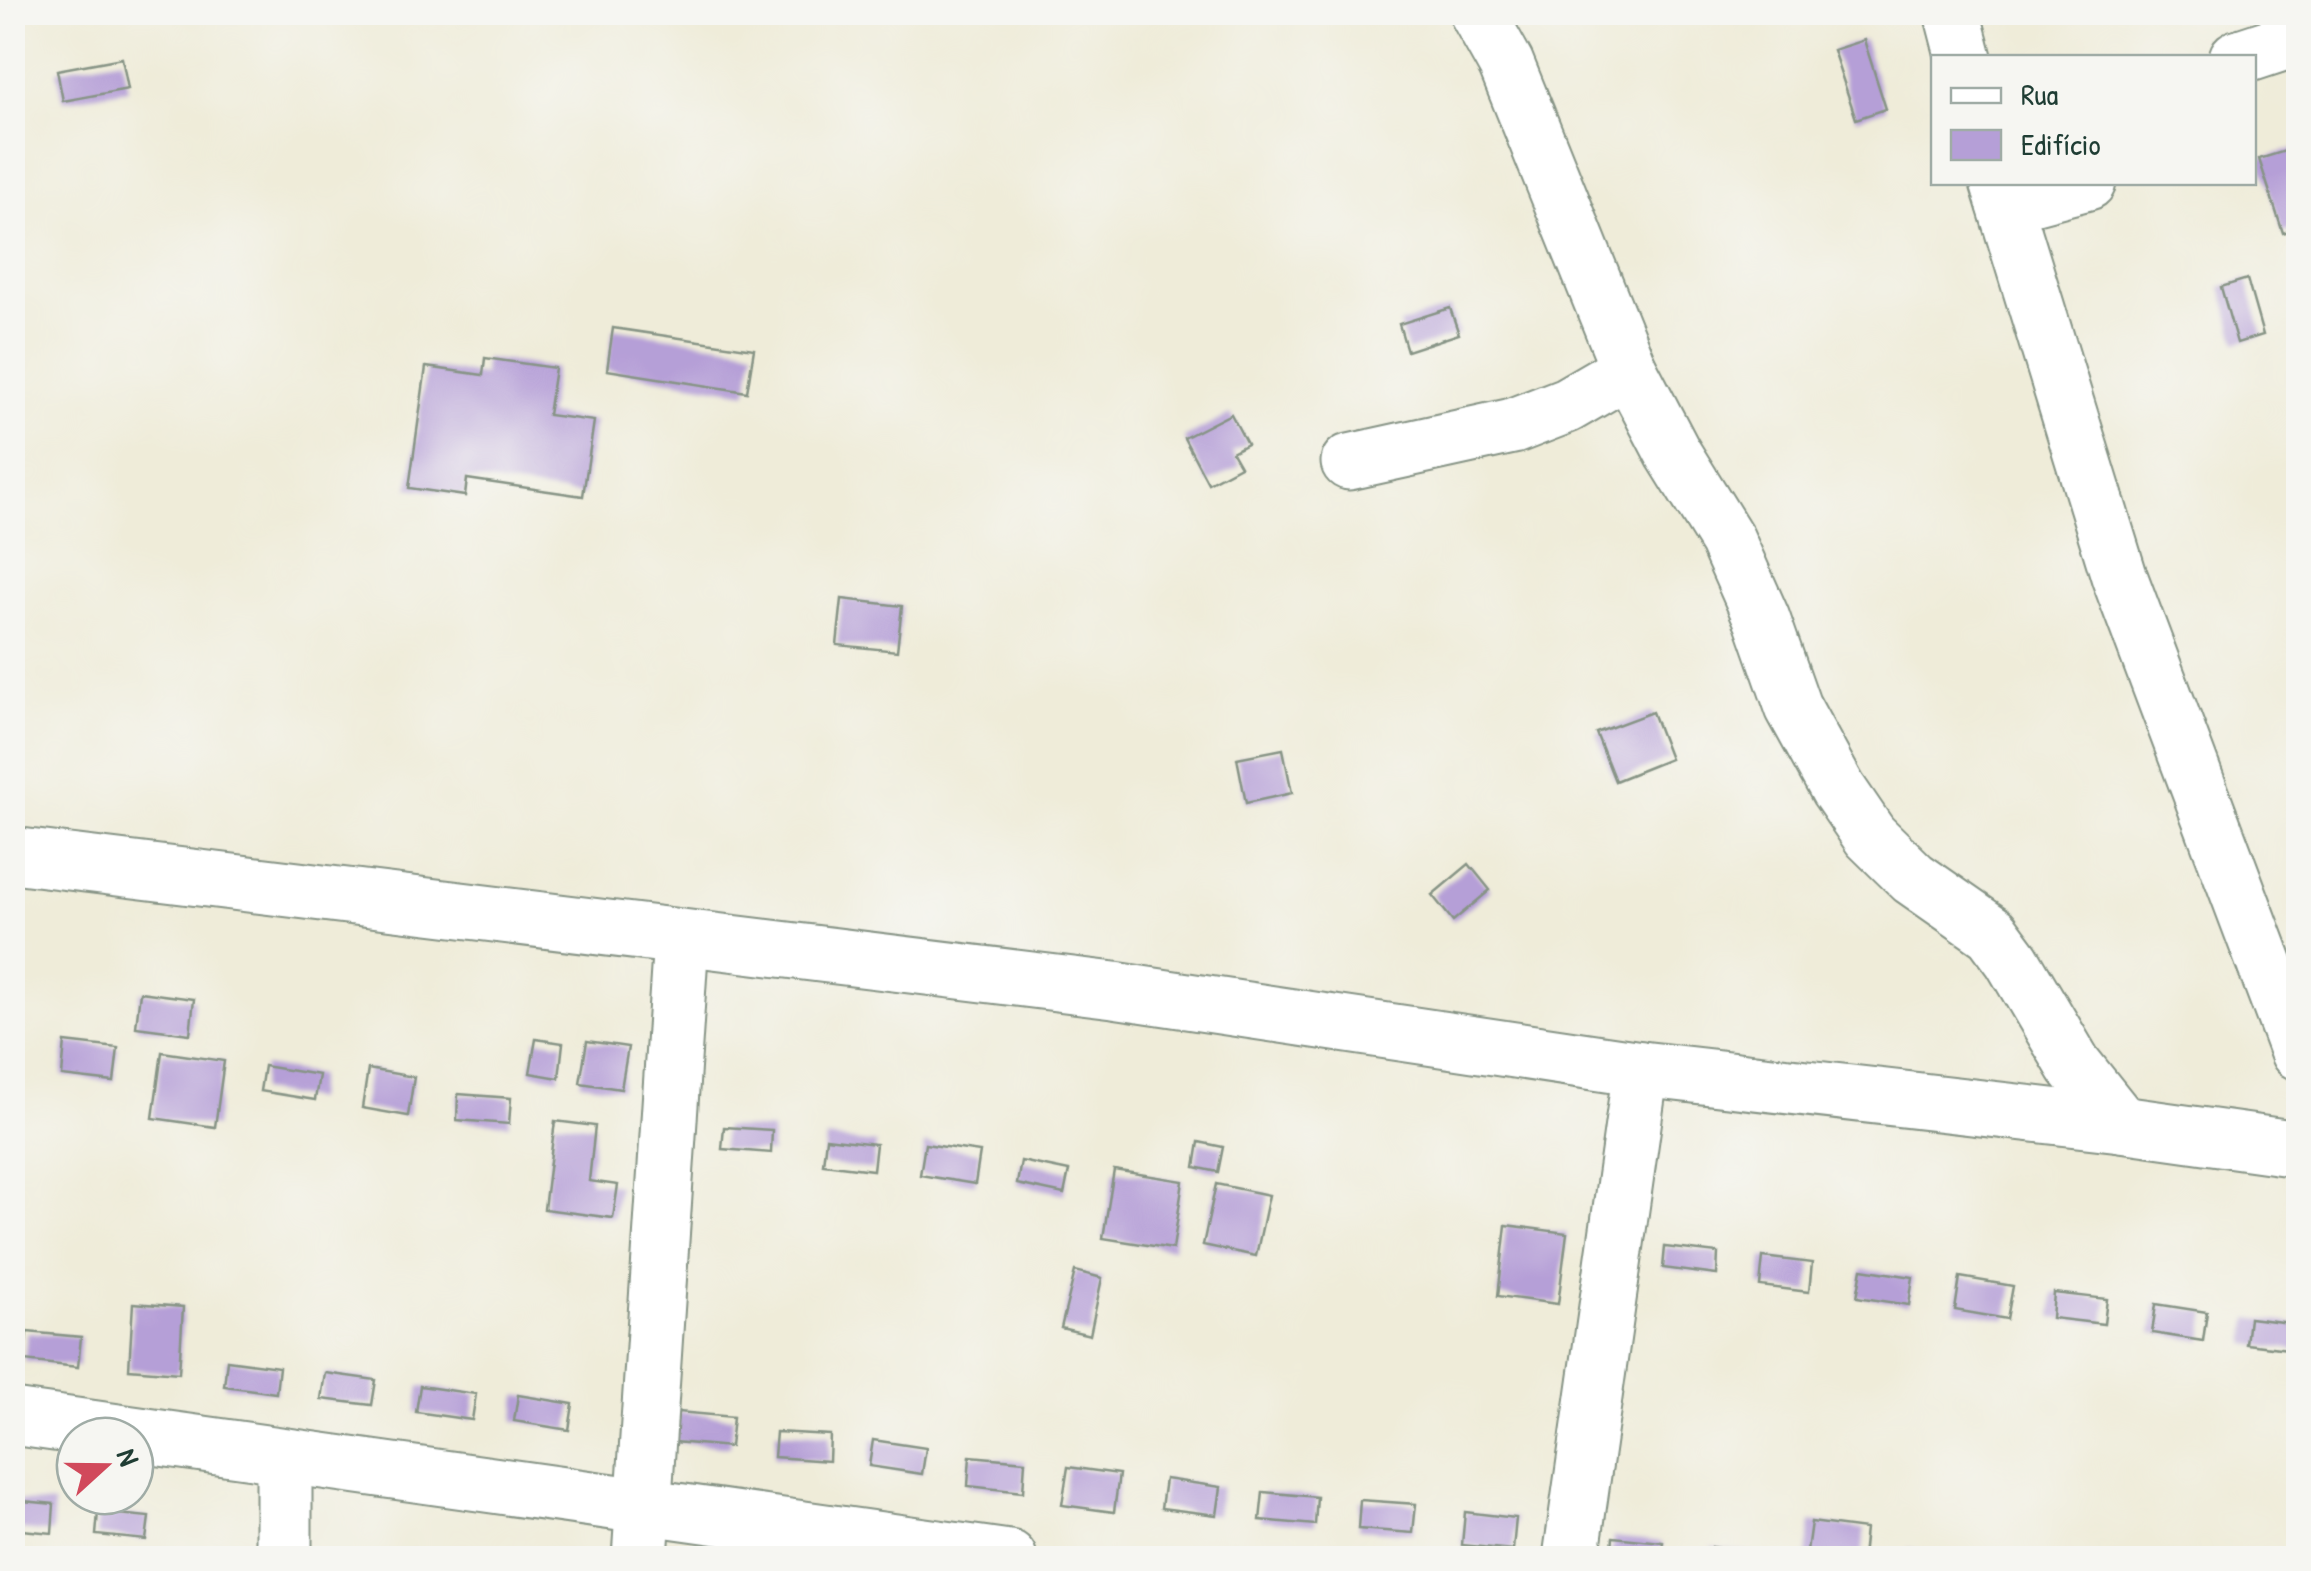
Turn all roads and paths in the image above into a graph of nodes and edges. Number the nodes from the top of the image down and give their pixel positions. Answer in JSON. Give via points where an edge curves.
{"nodes":[{"id":1,"x":1478,"y":12,"type":"edge"},
{"id":2,"x":1952,"y":12,"type":"edge"},
{"id":3,"x":2298,"y":38,"type":"edge"},
{"id":4,"x":1963,"y":55,"type":"edge"},
{"id":5,"x":2246,"y":55,"type":"edge"},
{"id":6,"x":2066,"y":185,"type":"edge"},
{"id":7,"x":2001,"y":194,"type":"edge"},
{"id":8,"x":1628,"y":369,"type":"junction"},
{"id":9,"x":1349,"y":462,"type":"dead end"},
{"id":10,"x":12,"y":855,"type":"edge"},
{"id":11,"x":681,"y":939,"type":"junction"},
{"id":12,"x":2298,"y":1052,"type":"edge"},
{"id":13,"x":1642,"y":1068,"type":"junction"},
{"id":14,"x":2121,"y":1124,"type":"junction"},
{"id":15,"x":2298,"y":1149,"type":"edge"},
{"id":16,"x":12,"y":1417,"type":"edge"},
{"id":17,"x":284,"y":1456,"type":"junction"},
{"id":18,"x":642,"y":1533,"type":"edge"},
{"id":19,"x":284,"y":1558,"type":"edge"},
{"id":20,"x":1008,"y":1558,"type":"edge"},
{"id":21,"x":1572,"y":1558,"type":"edge"}],
"edges":[{"from":1,"to":8,"type":"street","via":[[1506,64]]},
{"from":2,"to":4,"type":"street"},
{"from":3,"to":5,"type":"street"},
{"from":6,"to":7,"type":"street"},
{"from":7,"to":12,"type":"street","via":[[2119,576]]},
{"from":8,"to":9,"type":"street","via":[[1567,405],[1513,426]]},
{"from":8,"to":14,"type":"street","via":[[1727,540],[1792,706],[1838,789],[1870,836],[1913,878],[1992,933],[2074,1065]]},
{"from":10,"to":11,"type":"street"},
{"from":11,"to":13,"type":"street","via":[[1114,990]]},
{"from":11,"to":18,"type":"street"},
{"from":13,"to":14,"type":"street"},
{"from":13,"to":21,"type":"street"},
{"from":14,"to":15,"type":"street"},
{"from":16,"to":17,"type":"street"},
{"from":17,"to":18,"type":"street"},
{"from":17,"to":19,"type":"street"},
{"from":18,"to":20,"type":"street"}]}
